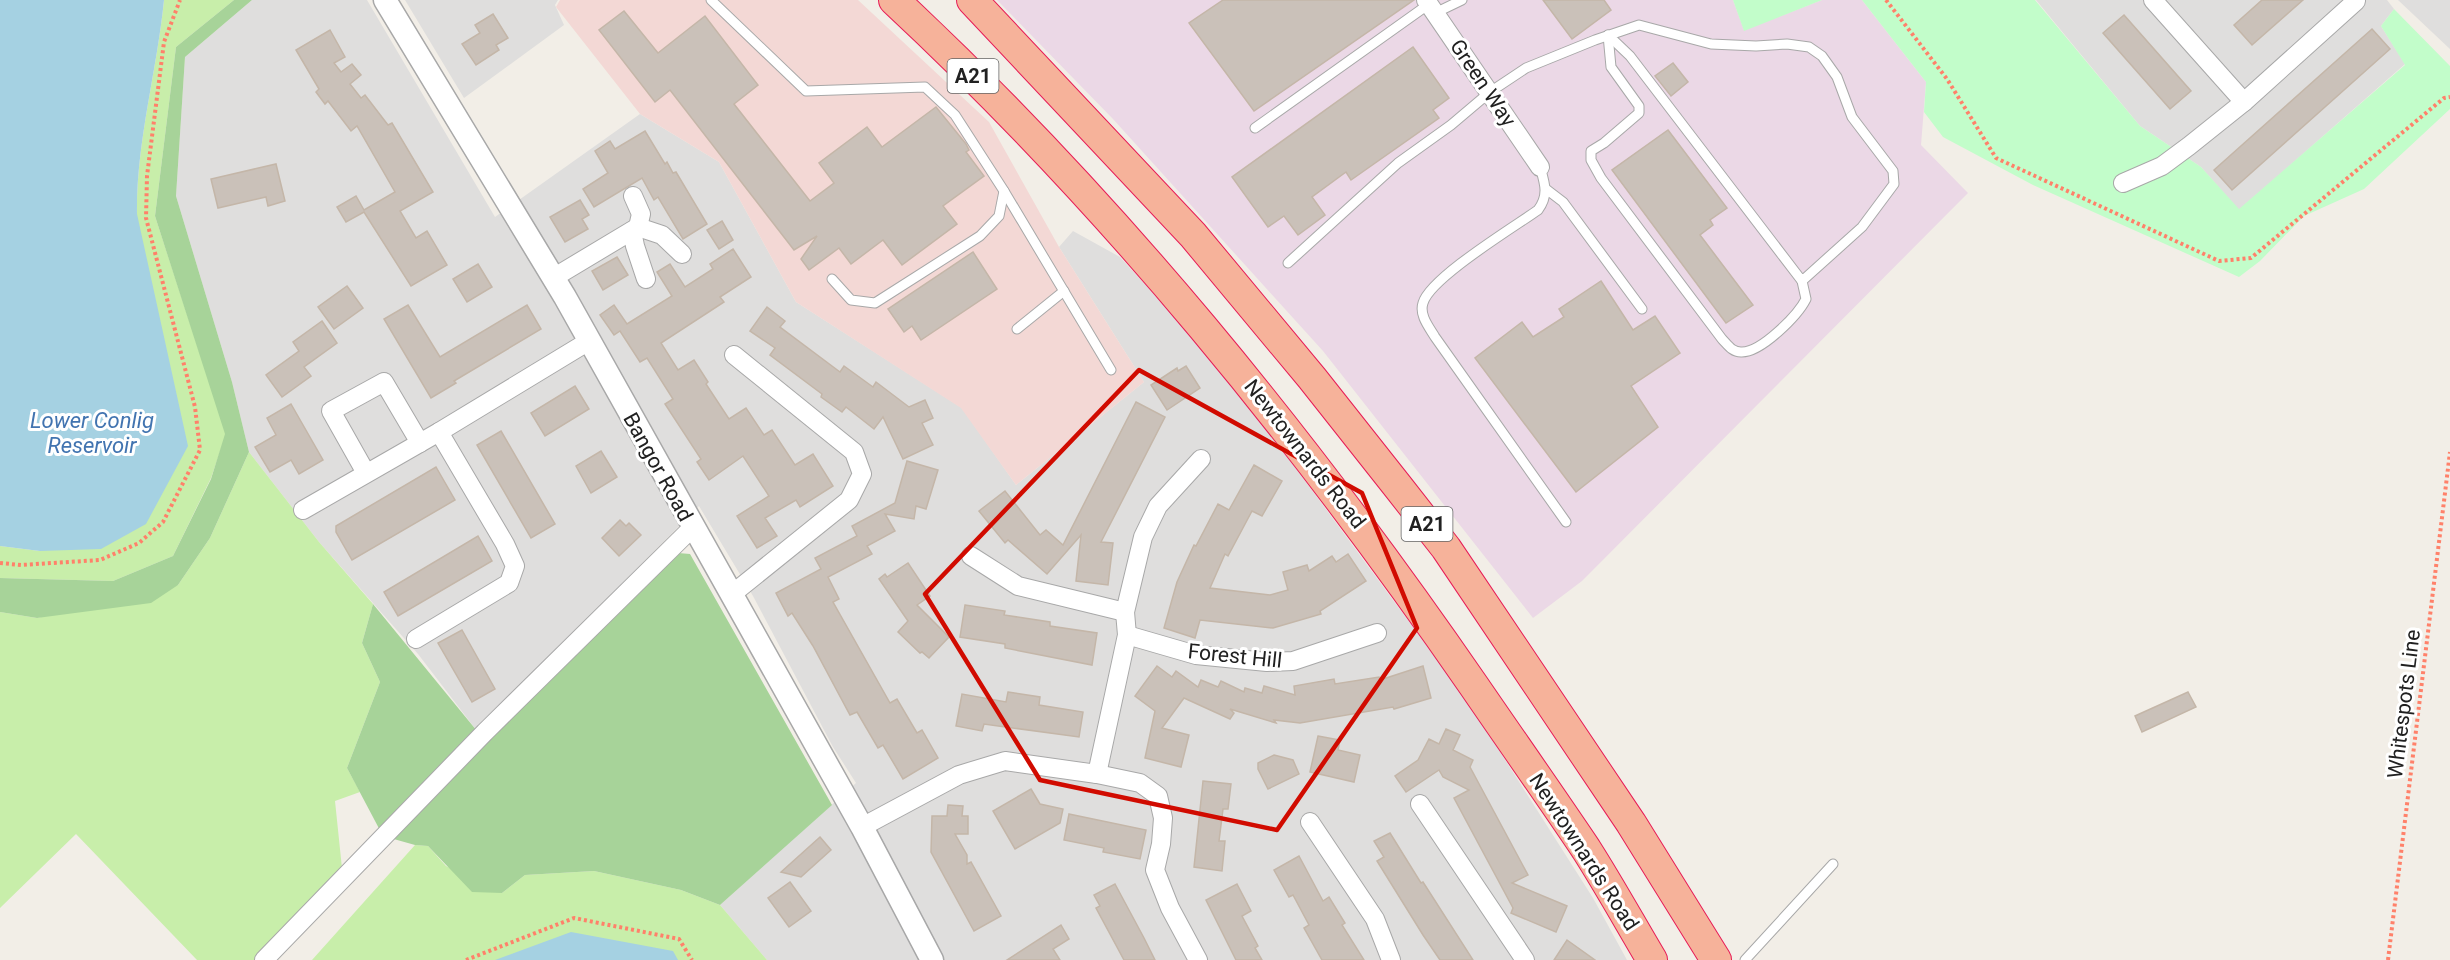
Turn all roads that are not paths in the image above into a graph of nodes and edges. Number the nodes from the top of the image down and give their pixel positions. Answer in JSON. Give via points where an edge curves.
{"nodes":[{"id":1,"x":385,"y":0,"type":"edge"},
{"id":2,"x":711,"y":0,"type":"edge"},
{"id":3,"x":894,"y":0,"type":"edge"},
{"id":4,"x":972,"y":0,"type":"edge"},
{"id":5,"x":1462,"y":0,"type":"edge"},
{"id":6,"x":2153,"y":0,"type":"edge"},
{"id":7,"x":2356,"y":1,"type":"edge"},
{"id":8,"x":1430,"y":6,"type":"edge"},
{"id":9,"x":1608,"y":35,"type":"junction"},
{"id":10,"x":1490,"y":92,"type":"junction"},
{"id":11,"x":2244,"y":102,"type":"junction"},
{"id":12,"x":1255,"y":128,"type":"dead end"},
{"id":13,"x":1540,"y":167,"type":"joint"},
{"id":14,"x":2122,"y":183,"type":"dead end"},
{"id":15,"x":1546,"y":189,"type":"junction"},
{"id":16,"x":1004,"y":191,"type":"junction"},
{"id":17,"x":633,"y":196,"type":"dead end"},
{"id":18,"x":635,"y":229,"type":"junction"},
{"id":19,"x":682,"y":254,"type":"dead end"},
{"id":20,"x":1288,"y":263,"type":"dead end"},
{"id":21,"x":554,"y":278,"type":"junction"},
{"id":22,"x":646,"y":279,"type":"dead end"},
{"id":23,"x":832,"y":279,"type":"dead end"},
{"id":24,"x":1802,"y":280,"type":"junction"},
{"id":25,"x":1064,"y":291,"type":"junction"},
{"id":26,"x":1642,"y":309,"type":"dead end"},
{"id":27,"x":1017,"y":329,"type":"dead end"},
{"id":28,"x":589,"y":341,"type":"junction"},
{"id":29,"x":734,"y":355,"type":"dead end"},
{"id":30,"x":1111,"y":370,"type":"dead end"},
{"id":31,"x":439,"y":432,"type":"junction"},
{"id":32,"x":420,"y":443,"type":"junction"},
{"id":33,"x":1201,"y":459,"type":"dead end"},
{"id":34,"x":366,"y":473,"type":"junction"},
{"id":35,"x":303,"y":510,"type":"dead end"},
{"id":36,"x":1566,"y":522,"type":"dead end"},
{"id":37,"x":692,"y":528,"type":"junction"},
{"id":38,"x":971,"y":556,"type":"dead end"},
{"id":39,"x":731,"y":595,"type":"junction"},
{"id":40,"x":1125,"y":612,"type":"junction"},
{"id":41,"x":1377,"y":633,"type":"dead end"},
{"id":42,"x":1127,"y":635,"type":"junction"},
{"id":43,"x":416,"y":639,"type":"dead end"},
{"id":44,"x":1097,"y":774,"type":"junction"},
{"id":45,"x":1420,"y":804,"type":"dead end"},
{"id":46,"x":1310,"y":822,"type":"dead end"},
{"id":47,"x":862,"y":827,"type":"junction"},
{"id":48,"x":1833,"y":864,"type":"dead end"},
{"id":49,"x":264,"y":960,"type":"edge"},
{"id":50,"x":933,"y":960,"type":"edge"},
{"id":51,"x":1198,"y":960,"type":"edge"},
{"id":52,"x":1391,"y":960,"type":"edge"},
{"id":53,"x":1525,"y":960,"type":"edge"},
{"id":54,"x":1652,"y":960,"type":"edge"},
{"id":55,"x":1716,"y":960,"type":"edge"},
{"id":56,"x":1745,"y":960,"type":"edge"}],
"edges":[{"from":1,"to":21,"type":"street","name":"Bangor Road"},
{"from":2,"to":16,"type":"lane","via":[[806,91],[925,87],[955,115]]},
{"from":3,"to":54,"type":"highway","name":"Newtownards Road","number":"A21","via":[[1051,155],[1281,421],[1423,612],[1587,851]]},
{"from":4,"to":55,"type":"highway","number":"A21","via":[[1193,235],[1426,522],[1631,823]]},
{"from":5,"to":8,"type":"lane"},
{"from":6,"to":11,"type":"street"},
{"from":7,"to":11,"type":"street"},
{"from":8,"to":10,"type":"street","name":"Green Way"},
{"from":8,"to":12,"type":"lane"},
{"from":9,"to":10,"type":"lane","via":[[1526,68]]},
{"from":9,"to":24,"type":"lane","via":[[1630,56]]},
{"from":9,"to":24,"type":"lane","via":[[1640,25],[1711,44],[1787,44],[1809,47],[1822,56],[1837,77],[1852,117],[1893,171],[1894,184],[1862,226]]},
{"from":9,"to":24,"type":"lane","via":[[1611,67],[1639,106],[1639,114],[1591,151],[1591,160],[1732,350],[1752,350],[1800,310],[1806,299]]},
{"from":10,"to":13,"type":"street","name":"Green Way"},
{"from":10,"to":20,"type":"lane","via":[[1398,163]]},
{"from":11,"to":14,"type":"street","via":[[2162,166]]},
{"from":13,"to":15,"type":"lane"},
{"from":15,"to":26,"type":"lane","via":[[1563,202]]},
{"from":15,"to":36,"type":"lane","via":[[1538,210],[1462,263],[1428,292],[1422,304],[1423,317],[1435,337]]},
{"from":16,"to":23,"type":"lane","via":[[999,216],[980,237],[875,303],[851,300]]},
{"from":16,"to":25,"type":"lane"},
{"from":17,"to":18,"type":"street","via":[[641,214]]},
{"from":18,"to":19,"type":"street","via":[[662,235]]},
{"from":18,"to":21,"type":"street"},
{"from":18,"to":22,"type":"street","via":[[635,246]]},
{"from":21,"to":28,"type":"street","name":"Bangor Road"},
{"from":25,"to":27,"type":"lane"},
{"from":25,"to":30,"type":"lane"},
{"from":28,"to":31,"type":"street"},
{"from":28,"to":37,"type":"street","name":"Bangor Road"},
{"from":29,"to":39,"type":"street","via":[[854,452],[862,474],[849,500]]},
{"from":31,"to":32,"type":"street"},
{"from":31,"to":43,"type":"street","via":[[515,566],[509,584]]},
{"from":32,"to":34,"type":"street"},
{"from":32,"to":34,"type":"street","via":[[384,382],[332,411]]},
{"from":33,"to":40,"type":"street","via":[[1158,506],[1143,537]]},
{"from":34,"to":35,"type":"street"},
{"from":37,"to":39,"type":"street","name":"Bangor Road"},
{"from":37,"to":49,"type":"street","via":[[477,740]]},
{"from":38,"to":40,"type":"street","via":[[1018,586]]},
{"from":39,"to":47,"type":"street","name":"Bangor Road"},
{"from":40,"to":42,"type":"street"},
{"from":41,"to":42,"type":"street","name":"Forest Hill","via":[[1293,661],[1268,662],[1197,655]]},
{"from":42,"to":44,"type":"street"},
{"from":44,"to":47,"type":"street","via":[[1005,761],[959,775]]},
{"from":44,"to":51,"type":"street","via":[[1140,783],[1158,796],[1163,818],[1155,870]]},
{"from":45,"to":53,"type":"street"},
{"from":46,"to":52,"type":"street","via":[[1375,919]]},
{"from":47,"to":50,"type":"street","name":"Bangor Road"},
{"from":48,"to":56,"type":"lane"}]}
